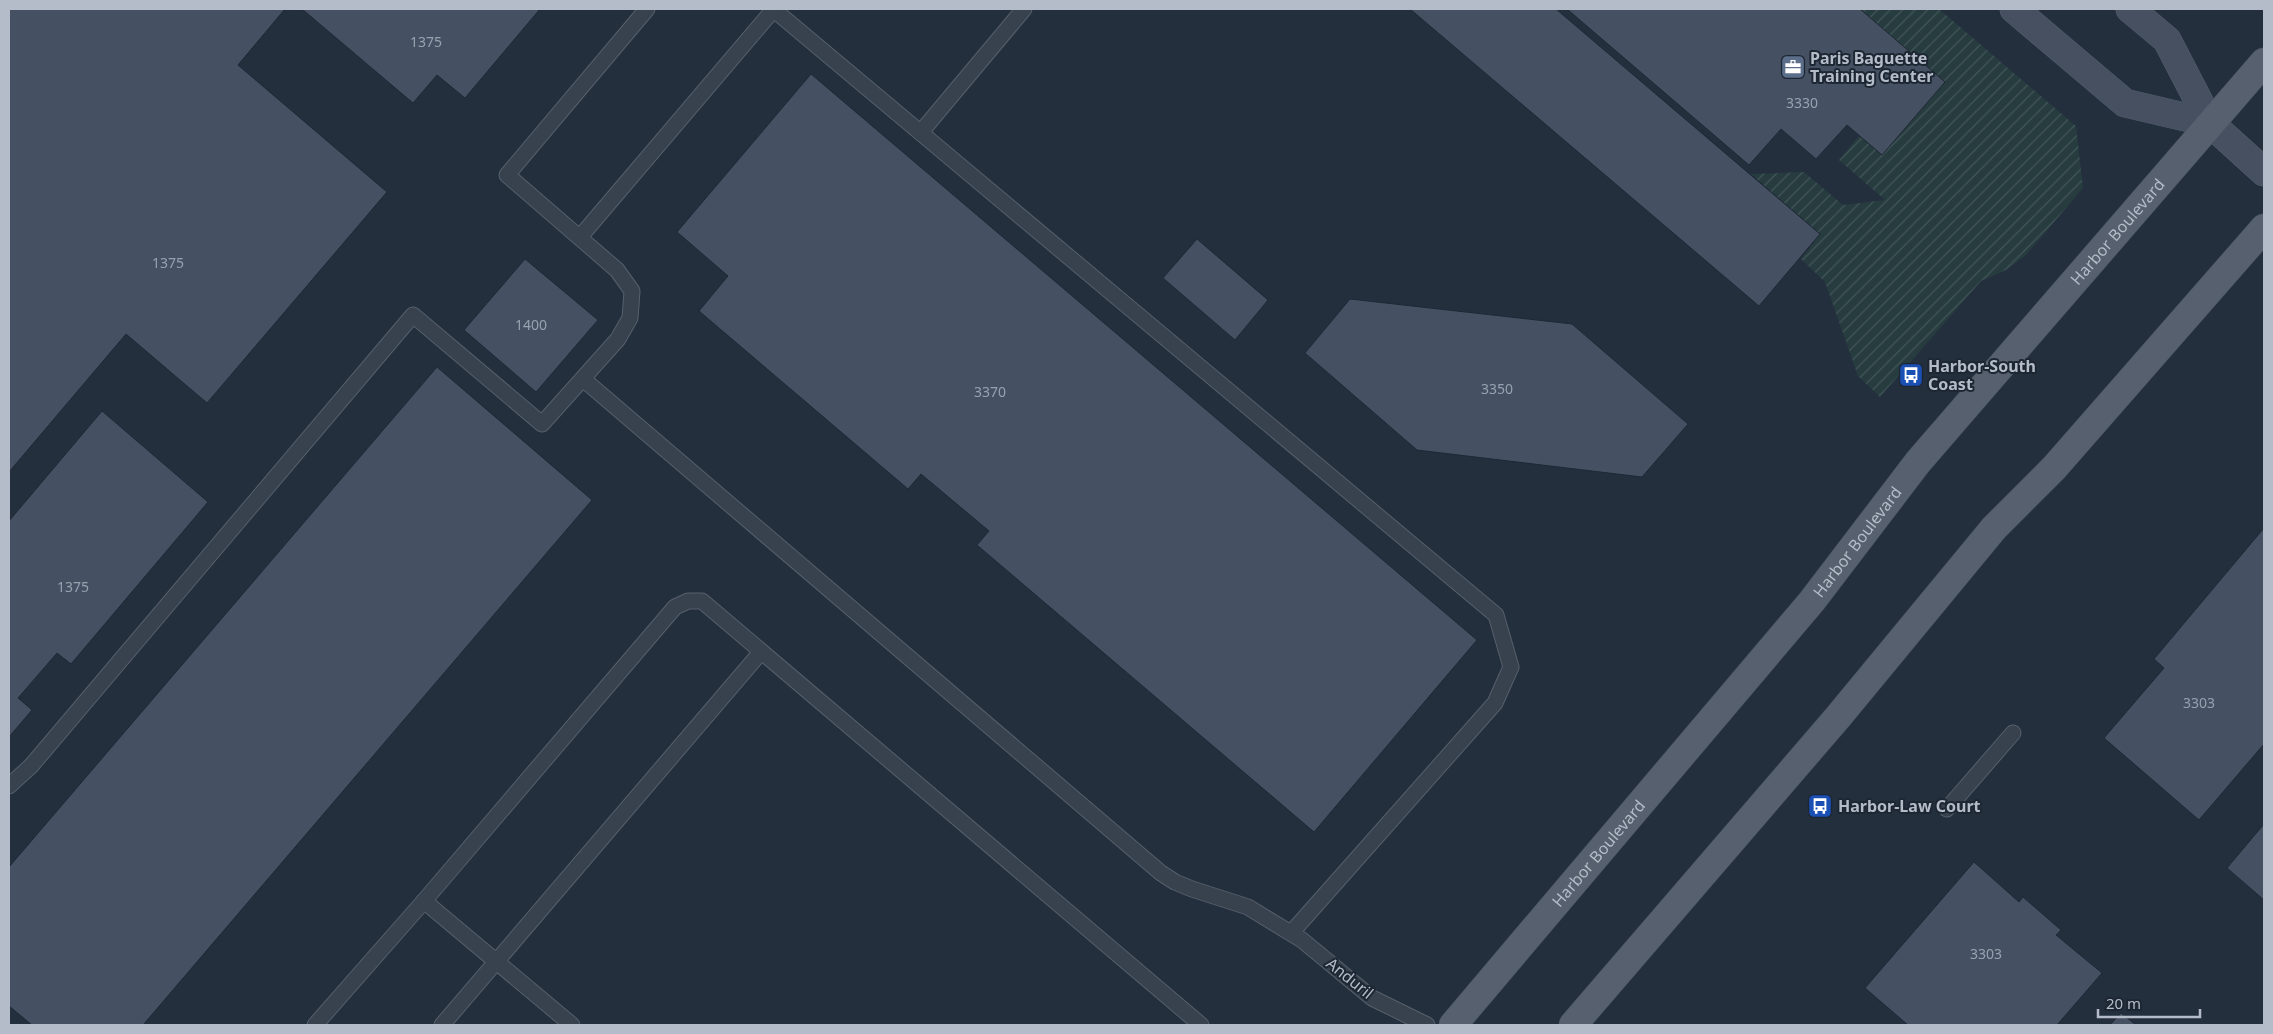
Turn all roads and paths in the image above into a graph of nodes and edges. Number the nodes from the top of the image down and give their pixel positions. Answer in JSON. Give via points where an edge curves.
{"nodes":[{"id":1,"x":647,"y":9,"type":"edge"},
{"id":2,"x":774,"y":9,"type":"edge"},
{"id":3,"x":1024,"y":9,"type":"edge"},
{"id":4,"x":2014,"y":9,"type":"edge"},
{"id":5,"x":2130,"y":9,"type":"edge"},
{"id":6,"x":2264,"y":62,"type":"edge"},
{"id":7,"x":2210,"y":123,"type":"junction"},
{"id":8,"x":921,"y":132,"type":"junction"},
{"id":9,"x":2264,"y":172,"type":"edge"},
{"id":10,"x":2264,"y":228,"type":"edge"},
{"id":11,"x":580,"y":238,"type":"junction"},
{"id":12,"x":583,"y":379,"type":"junction"},
{"id":13,"x":761,"y":652,"type":"junction"},
{"id":14,"x":2013,"y":733,"type":"dead end"},
{"id":15,"x":9,"y":786,"type":"edge"},
{"id":16,"x":1947,"y":809,"type":"dead end"},
{"id":17,"x":424,"y":902,"type":"junction"},
{"id":18,"x":1297,"y":936,"type":"junction"},
{"id":19,"x":496,"y":961,"type":"junction"},
{"id":20,"x":315,"y":1025,"type":"edge"},
{"id":21,"x":442,"y":1025,"type":"edge"},
{"id":22,"x":572,"y":1025,"type":"edge"},
{"id":23,"x":1201,"y":1025,"type":"edge"},
{"id":24,"x":1427,"y":1025,"type":"edge"},
{"id":25,"x":1453,"y":1025,"type":"edge"},
{"id":26,"x":1573,"y":1025,"type":"edge"}],
"edges":[{"from":1,"to":11,"type":"lane","via":[[506,175]]},
{"from":2,"to":8,"type":"lane"},
{"from":2,"to":11,"type":"lane"},
{"from":3,"to":8,"type":"lane"},
{"from":4,"to":7,"type":"main road","via":[[2125,103]]},
{"from":5,"to":7,"type":"main road","via":[[2167,40]]},
{"from":6,"to":7,"type":"main road","name":"Harbor Boulevard"},
{"from":7,"to":9,"type":"main road"},
{"from":7,"to":25,"type":"main road","name":"Harbor Boulevard","via":[[1918,462],[1812,601]]},
{"from":8,"to":18,"type":"lane","via":[[1496,615],[1511,667],[1495,703]]},
{"from":10,"to":26,"type":"main road","via":[[2054,468],[1994,528]]},
{"from":11,"to":12,"type":"lane","via":[[617,270],[632,291],[630,318],[618,340]]},
{"from":12,"to":15,"type":"lane","via":[[542,424],[413,315],[31,766]]},
{"from":12,"to":18,"type":"lane","name":"Anduril","via":[[1161,872],[1192,889],[1248,906]]},
{"from":13,"to":17,"type":"lane","via":[[702,601],[688,601],[674,607]]},
{"from":13,"to":19,"type":"lane"},
{"from":13,"to":23,"type":"lane"},
{"from":14,"to":16,"type":"lane"},
{"from":17,"to":19,"type":"lane"},
{"from":17,"to":20,"type":"lane"},
{"from":18,"to":24,"type":"lane","name":"Anduril","via":[[1372,998]]},
{"from":19,"to":21,"type":"lane"},
{"from":19,"to":22,"type":"lane"}]}
